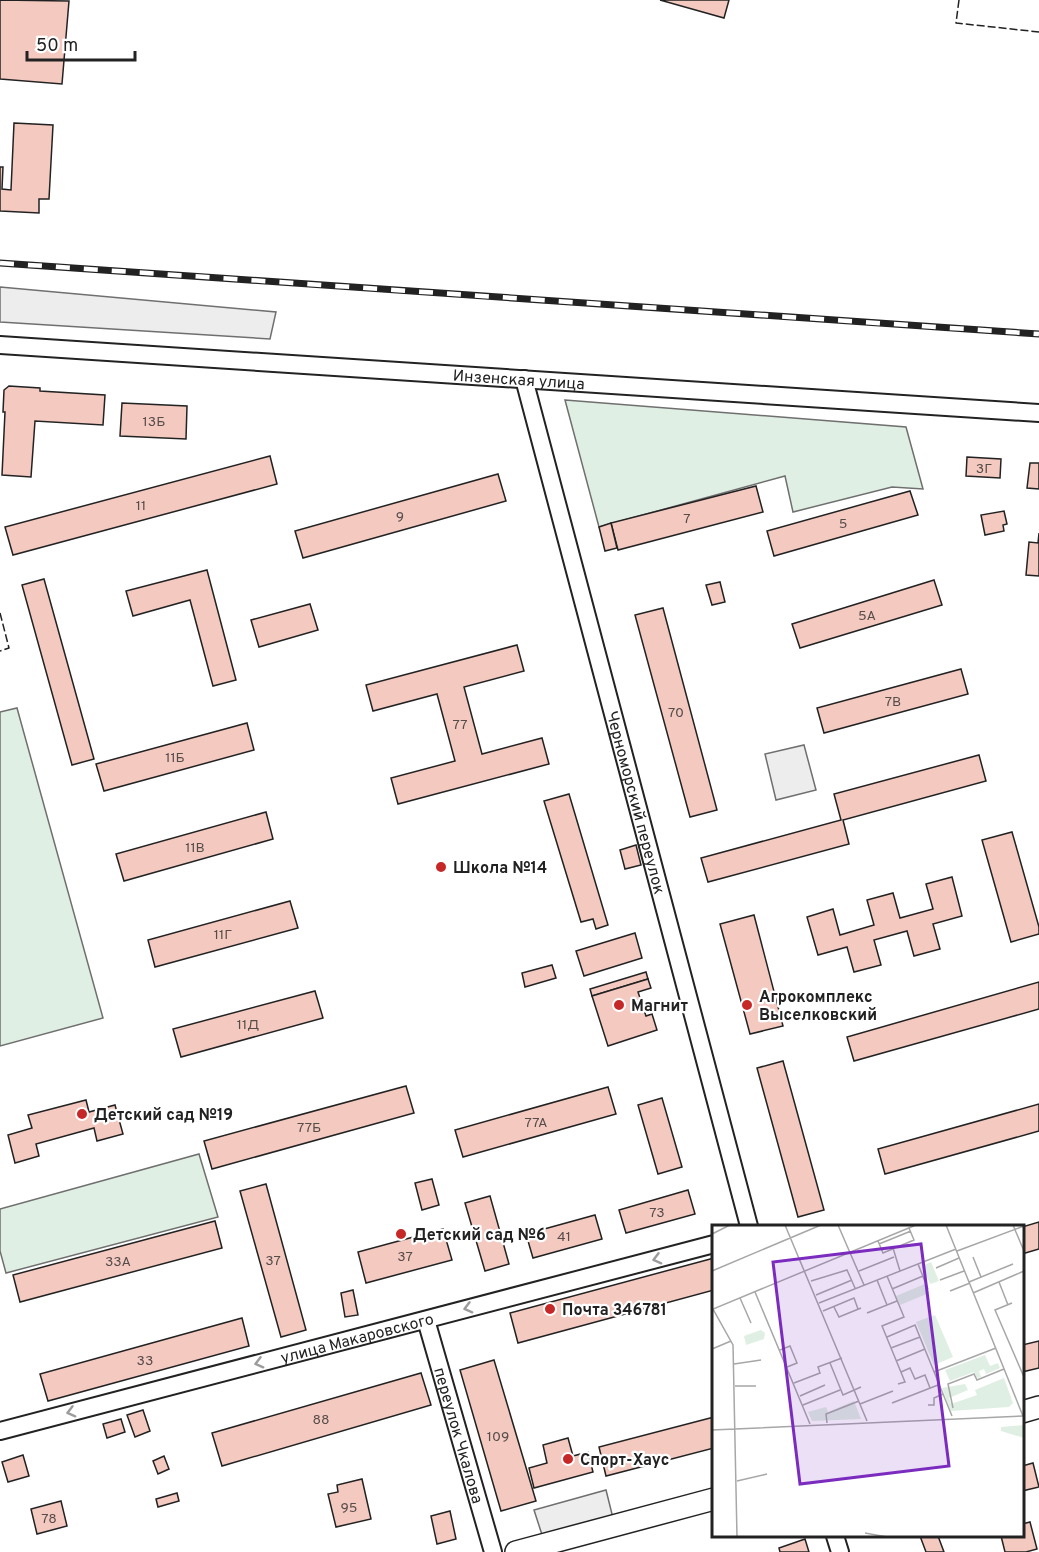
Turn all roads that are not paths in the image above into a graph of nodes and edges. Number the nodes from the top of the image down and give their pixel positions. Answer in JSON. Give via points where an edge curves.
{"nodes":[{"id":1,"x":0,"y":345,"type":"edge"},
{"id":2,"x":524,"y":379,"type":"junction"},
{"id":3,"x":1039,"y":413,"type":"edge"},
{"id":4,"x":748,"y":1225,"type":"edge"},
{"id":5,"x":712,"y":1245,"type":"edge"},
{"id":6,"x":426,"y":1320,"type":"junction"},
{"id":7,"x":1039,"y":1407,"type":"edge"},
{"id":8,"x":1024,"y":1412,"type":"edge"},
{"id":9,"x":0,"y":1431,"type":"edge"},
{"id":10,"x":712,"y":1500,"type":"edge"},
{"id":11,"x":835,"y":1537,"type":"edge"},
{"id":12,"x":493,"y":1552,"type":"edge"},
{"id":13,"x":516,"y":1552,"type":"edge"},
{"id":14,"x":840,"y":1552,"type":"edge"}],
"edges":[{"from":1,"to":2,"type":"street","name":"Инзенская улица"},
{"from":2,"to":3,"type":"street","name":"Инзенская улица"},
{"from":2,"to":4,"type":"street","name":"Черноморский переулок"},
{"from":5,"to":6,"type":"street","name":"улица Макаровского","one_way":true},
{"from":6,"to":9,"type":"street","name":"улица Макаровского","one_way":true},
{"from":6,"to":12,"type":"street","name":"переулок Чкалова"},
{"from":7,"to":8,"type":"main road"},
{"from":10,"to":13,"type":"main road"},
{"from":11,"to":14,"type":"street"}]}
